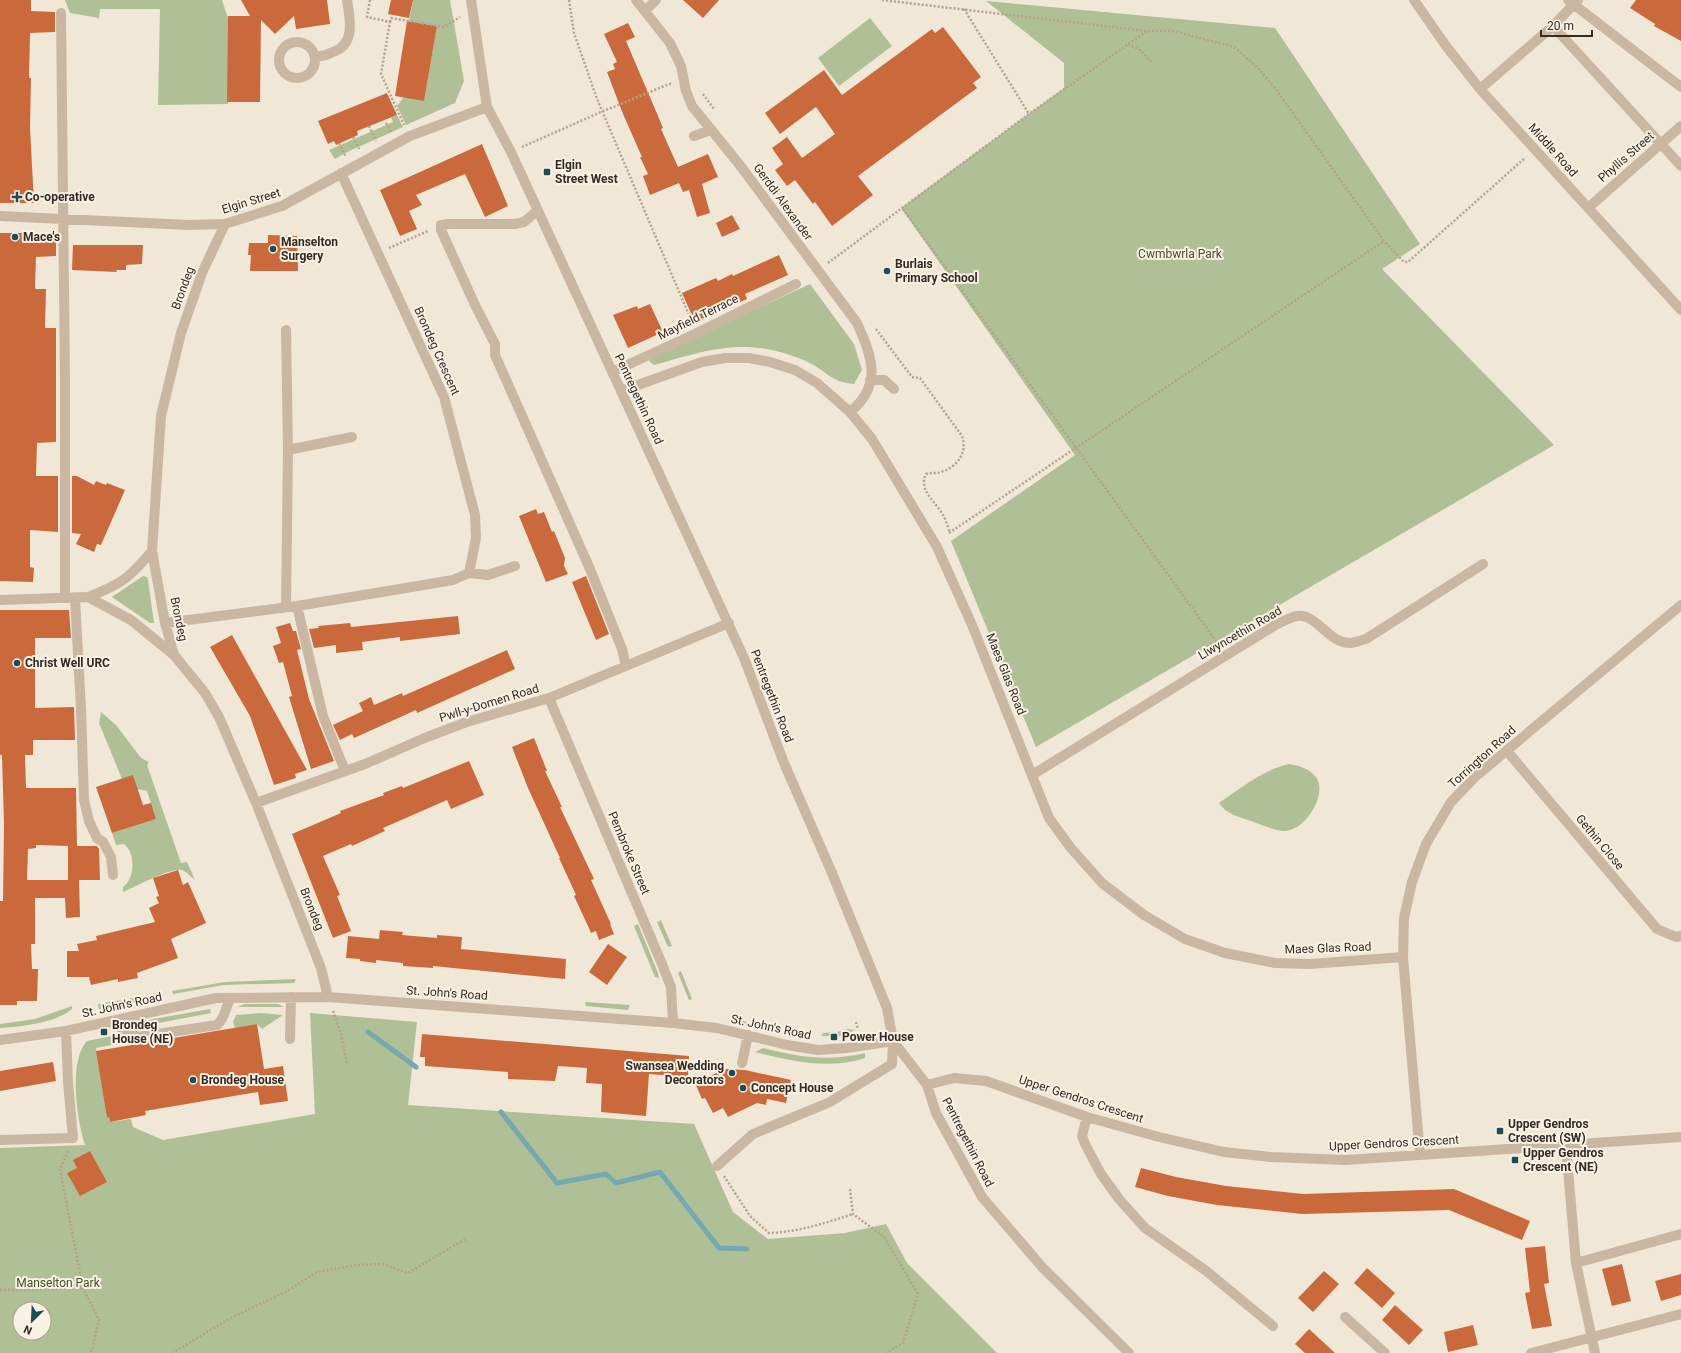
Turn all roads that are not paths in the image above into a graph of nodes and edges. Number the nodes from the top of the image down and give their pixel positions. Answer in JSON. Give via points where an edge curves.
{"nodes":[{"id":1,"x":347,"y":0,"type":"edge"},
{"id":2,"x":636,"y":0,"type":"edge"},
{"id":3,"x":656,"y":0,"type":"edge"},
{"id":4,"x":1414,"y":0,"type":"edge"},
{"id":5,"x":1574,"y":2,"type":"edge"},
{"id":6,"x":472,"y":5,"type":"edge"},
{"id":7,"x":645,"y":11,"type":"junction"},
{"id":8,"x":61,"y":14,"type":"dead end"},
{"id":9,"x":1553,"y":26,"type":"junction"},
{"id":10,"x":315,"y":56,"type":"dead end"},
{"id":11,"x":1681,"y":88,"type":"edge"},
{"id":12,"x":1480,"y":89,"type":"junction"},
{"id":13,"x":487,"y":107,"type":"junction"},
{"id":14,"x":1681,"y":126,"type":"edge"},
{"id":15,"x":711,"y":130,"type":"junction"},
{"id":16,"x":694,"y":136,"type":"dead end"},
{"id":17,"x":1659,"y":144,"type":"junction"},
{"id":18,"x":1681,"y":166,"type":"edge"},
{"id":19,"x":341,"y":173,"type":"junction"},
{"id":20,"x":1588,"y":208,"type":"junction"},
{"id":21,"x":537,"y":211,"type":"junction"},
{"id":22,"x":0,"y":216,"type":"edge"},
{"id":23,"x":63,"y":219,"type":"junction"},
{"id":24,"x":225,"y":224,"type":"junction"},
{"id":25,"x":796,"y":284,"type":"dead end"},
{"id":26,"x":1681,"y":310,"type":"edge"},
{"id":27,"x":286,"y":330,"type":"dead end"},
{"id":28,"x":612,"y":372,"type":"junction"},
{"id":29,"x":870,"y":380,"type":"junction"},
{"id":30,"x":894,"y":389,"type":"dead end"},
{"id":31,"x":621,"y":391,"type":"junction"},
{"id":32,"x":850,"y":412,"type":"junction"},
{"id":33,"x":352,"y":437,"type":"dead end"},
{"id":34,"x":288,"y":450,"type":"junction"},
{"id":35,"x":152,"y":551,"type":"junction"},
{"id":36,"x":1483,"y":564,"type":"dead end"},
{"id":37,"x":515,"y":566,"type":"dead end"},
{"id":38,"x":469,"y":573,"type":"junction"},
{"id":39,"x":88,"y":597,"type":"junction"},
{"id":40,"x":70,"y":598,"type":"junction"},
{"id":41,"x":0,"y":600,"type":"edge"},
{"id":42,"x":1681,"y":605,"type":"edge"},
{"id":43,"x":297,"y":606,"type":"junction"},
{"id":44,"x":286,"y":607,"type":"junction"},
{"id":45,"x":165,"y":623,"type":"junction"},
{"id":46,"x":729,"y":623,"type":"junction"},
{"id":47,"x":174,"y":655,"type":"junction"},
{"id":48,"x":626,"y":666,"type":"junction"},
{"id":49,"x":549,"y":698,"type":"junction"},
{"id":50,"x":1507,"y":751,"type":"junction"},
{"id":51,"x":345,"y":771,"type":"junction"},
{"id":52,"x":1032,"y":775,"type":"junction"},
{"id":53,"x":256,"y":803,"type":"junction"},
{"id":54,"x":113,"y":875,"type":"dead end"},
{"id":55,"x":1681,"y":936,"type":"edge"},
{"id":56,"x":1403,"y":957,"type":"junction"},
{"id":57,"x":291,"y":997,"type":"junction"},
{"id":58,"x":328,"y":997,"type":"junction"},
{"id":59,"x":231,"y":998,"type":"junction"},
{"id":60,"x":110,"y":1022,"type":"junction"},
{"id":61,"x":673,"y":1022,"type":"junction"},
{"id":62,"x":66,"y":1031,"type":"junction"},
{"id":63,"x":748,"y":1036,"type":"junction"},
{"id":64,"x":290,"y":1039,"type":"dead end"},
{"id":65,"x":0,"y":1040,"type":"edge"},
{"id":66,"x":893,"y":1041,"type":"junction"},
{"id":67,"x":742,"y":1063,"type":"dead end"},
{"id":68,"x":927,"y":1085,"type":"junction"},
{"id":69,"x":1087,"y":1117,"type":"junction"},
{"id":70,"x":1681,"y":1137,"type":"edge"},
{"id":71,"x":0,"y":1140,"type":"edge"},
{"id":72,"x":1566,"y":1146,"type":"junction"},
{"id":73,"x":1420,"y":1155,"type":"junction"},
{"id":74,"x":717,"y":1166,"type":"road end"},
{"id":75,"x":1681,"y":1234,"type":"edge"},
{"id":76,"x":1576,"y":1263,"type":"junction"},
{"id":77,"x":1681,"y":1314,"type":"edge"},
{"id":78,"x":1345,"y":1317,"type":"dead end"},
{"id":79,"x":1273,"y":1326,"type":"dead end"},
{"id":80,"x":1591,"y":1338,"type":"junction"},
{"id":81,"x":1128,"y":1353,"type":"edge"},
{"id":82,"x":1385,"y":1353,"type":"edge"},
{"id":83,"x":1531,"y":1353,"type":"edge"},
{"id":84,"x":1596,"y":1353,"type":"edge"}],
"edges":[{"from":1,"to":10,"type":"street","via":[[351,23],[348,39],[337,51]]},
{"from":2,"to":7,"type":"street","name":"Gerddi Alexander"},
{"from":3,"to":7,"type":"street"},
{"from":4,"to":12,"type":"street","name":"Middle Road"},
{"from":5,"to":9,"type":"street"},
{"from":5,"to":11,"type":"street"},
{"from":6,"to":13,"type":"street","name":"Pentregethin Road"},
{"from":7,"to":15,"type":"street","name":"Gerddi Alexander","via":[[670,43],[681,66],[692,106]]},
{"from":8,"to":23,"type":"street"},
{"from":9,"to":12,"type":"street"},
{"from":9,"to":17,"type":"street"},
{"from":12,"to":20,"type":"street","name":"Middle Road"},
{"from":13,"to":19,"type":"street","name":"Elgin Street","via":[[410,136]]},
{"from":13,"to":21,"type":"street","name":"Pentregethin Road","via":[[511,152]]},
{"from":14,"to":17,"type":"street","name":"Phyllis Street"},
{"from":15,"to":16,"type":"street"},
{"from":15,"to":29,"type":"street","name":"Gerddi Alexander","via":[[857,324],[869,350],[872,372]]},
{"from":17,"to":18,"type":"street"},
{"from":17,"to":20,"type":"street","name":"Phyllis Street"},
{"from":19,"to":24,"type":"street","name":"Elgin Street","via":[[282,206]]},
{"from":19,"to":38,"type":"street","name":"Brondeg Crescent","via":[[444,397],[475,515],[476,538]]},
{"from":20,"to":26,"type":"street","name":"Middle Road"},
{"from":21,"to":28,"type":"street","name":"Pentregethin Road"},
{"from":21,"to":48,"type":"street","via":[[524,222],[515,224],[441,225],[441,230],[495,344],[495,355],[590,569],[622,649]]},
{"from":22,"to":23,"type":"street","name":"Elgin Street"},
{"from":23,"to":24,"type":"street","name":"Elgin Street"},
{"from":23,"to":40,"type":"street"},
{"from":24,"to":35,"type":"street","name":"Brondeg","via":[[202,273],[181,333],[161,416]]},
{"from":25,"to":28,"type":"street","name":"Mayfield Terrace","via":[[697,334]]},
{"from":27,"to":34,"type":"street"},
{"from":28,"to":31,"type":"street","name":"Pentregethin Road"},
{"from":29,"to":30,"type":"street","via":[[884,380]]},
{"from":29,"to":32,"type":"street","name":"Gerddi Alexander","via":[[867,391]]},
{"from":31,"to":32,"type":"street","name":"Maes Glas Road","via":[[702,362],[748,358],[795,370],[817,383]]},
{"from":31,"to":46,"type":"street","name":"Pentregethin Road"},
{"from":32,"to":52,"type":"street","name":"Maes Glas Road","via":[[872,439],[936,547],[972,625]]},
{"from":33,"to":34,"type":"street"},
{"from":34,"to":44,"type":"street"},
{"from":35,"to":39,"type":"street","via":[[131,576],[113,588]]},
{"from":35,"to":45,"type":"street","name":"Brondeg"},
{"from":36,"to":52,"type":"street","name":"Llwyncethin Road","via":[[1366,639],[1350,643],[1332,638],[1313,620],[1297,616],[1276,624]]},
{"from":37,"to":38,"type":"street","via":[[488,575]]},
{"from":38,"to":43,"type":"street","via":[[453,580]]},
{"from":39,"to":40,"type":"street"},
{"from":39,"to":47,"type":"street","via":[[131,620]]},
{"from":40,"to":41,"type":"street"},
{"from":40,"to":54,"type":"street","via":[[82,709],[84,800],[89,821],[97,838],[103,842],[111,857]]},
{"from":42,"to":50,"type":"street","name":"Torrington Road"},
{"from":43,"to":44,"type":"street"},
{"from":43,"to":51,"type":"street","via":[[323,716]]},
{"from":44,"to":45,"type":"street"},
{"from":45,"to":47,"type":"street","name":"Brondeg"},
{"from":46,"to":48,"type":"street","name":"Pwll-y-Domen Road"},
{"from":46,"to":66,"type":"street","name":"Pentregethin Road","via":[[784,763],[887,1008]]},
{"from":47,"to":53,"type":"street","name":"Brondeg","via":[[205,693],[220,717]]},
{"from":48,"to":49,"type":"street","name":"Pwll-y-Domen Road"},
{"from":49,"to":51,"type":"street","name":"Pwll-y-Domen Road","via":[[467,722]]},
{"from":49,"to":61,"type":"street","name":"Pembroke Street","via":[[671,987]]},
{"from":50,"to":55,"type":"street","name":"Gethin Close","via":[[1657,929],[1676,937]]},
{"from":50,"to":56,"type":"street","name":"Torrington Road","via":[[1475,777],[1451,802],[1426,844],[1412,882],[1404,918]]},
{"from":51,"to":53,"type":"street","name":"Pwll-y-Domen Road"},
{"from":52,"to":56,"type":"street","name":"Maes Glas Road","via":[[1049,818],[1070,847],[1102,883],[1144,915],[1185,939],[1226,953],[1275,962],[1310,964]]},
{"from":53,"to":58,"type":"street","name":"Brondeg","via":[[321,968]]},
{"from":56,"to":73,"type":"street","name":"Torrington Road"},
{"from":57,"to":58,"type":"street","name":"St. John's Road"},
{"from":57,"to":59,"type":"street","name":"St. John's Road"},
{"from":57,"to":64,"type":"street"},
{"from":58,"to":61,"type":"street","name":"St. John's Road"},
{"from":59,"to":60,"type":"street","name":"St. John's Road","via":[[216,998]]},
{"from":59,"to":60,"type":"street","via":[[224,1018],[217,1025],[138,1037]]},
{"from":60,"to":62,"type":"street","name":"St. John's Road"},
{"from":61,"to":63,"type":"street","name":"St. John's Road","via":[[718,1028]]},
{"from":62,"to":65,"type":"street","name":"St. John's Road"},
{"from":62,"to":71,"type":"street","via":[[73,1138]]},
{"from":63,"to":66,"type":"street","name":"St. John's Road","via":[[818,1050]]},
{"from":63,"to":67,"type":"street"},
{"from":66,"to":68,"type":"street","name":"Pentregethin Road"},
{"from":66,"to":74,"type":"street","via":[[892,1064],[830,1102],[753,1134]]},
{"from":68,"to":69,"type":"street","name":"Upper Gendros Crescent","via":[[954,1078],[986,1081]]},
{"from":68,"to":81,"type":"street","name":"Pentregethin Road","via":[[936,1113],[982,1197],[1043,1268]]},
{"from":69,"to":73,"type":"street","name":"Upper Gendros Crescent","via":[[1224,1152],[1346,1160]]},
{"from":69,"to":79,"type":"street","via":[[1082,1136],[1085,1144],[1119,1200],[1145,1228],[1206,1270]]},
{"from":70,"to":72,"type":"street","name":"Upper Gendros Crescent"},
{"from":72,"to":73,"type":"street","name":"Upper Gendros Crescent"},
{"from":72,"to":76,"type":"street"},
{"from":75,"to":76,"type":"street"},
{"from":76,"to":80,"type":"street"},
{"from":77,"to":80,"type":"street"},
{"from":78,"to":82,"type":"street"},
{"from":80,"to":83,"type":"street"},
{"from":80,"to":84,"type":"street"}]}
